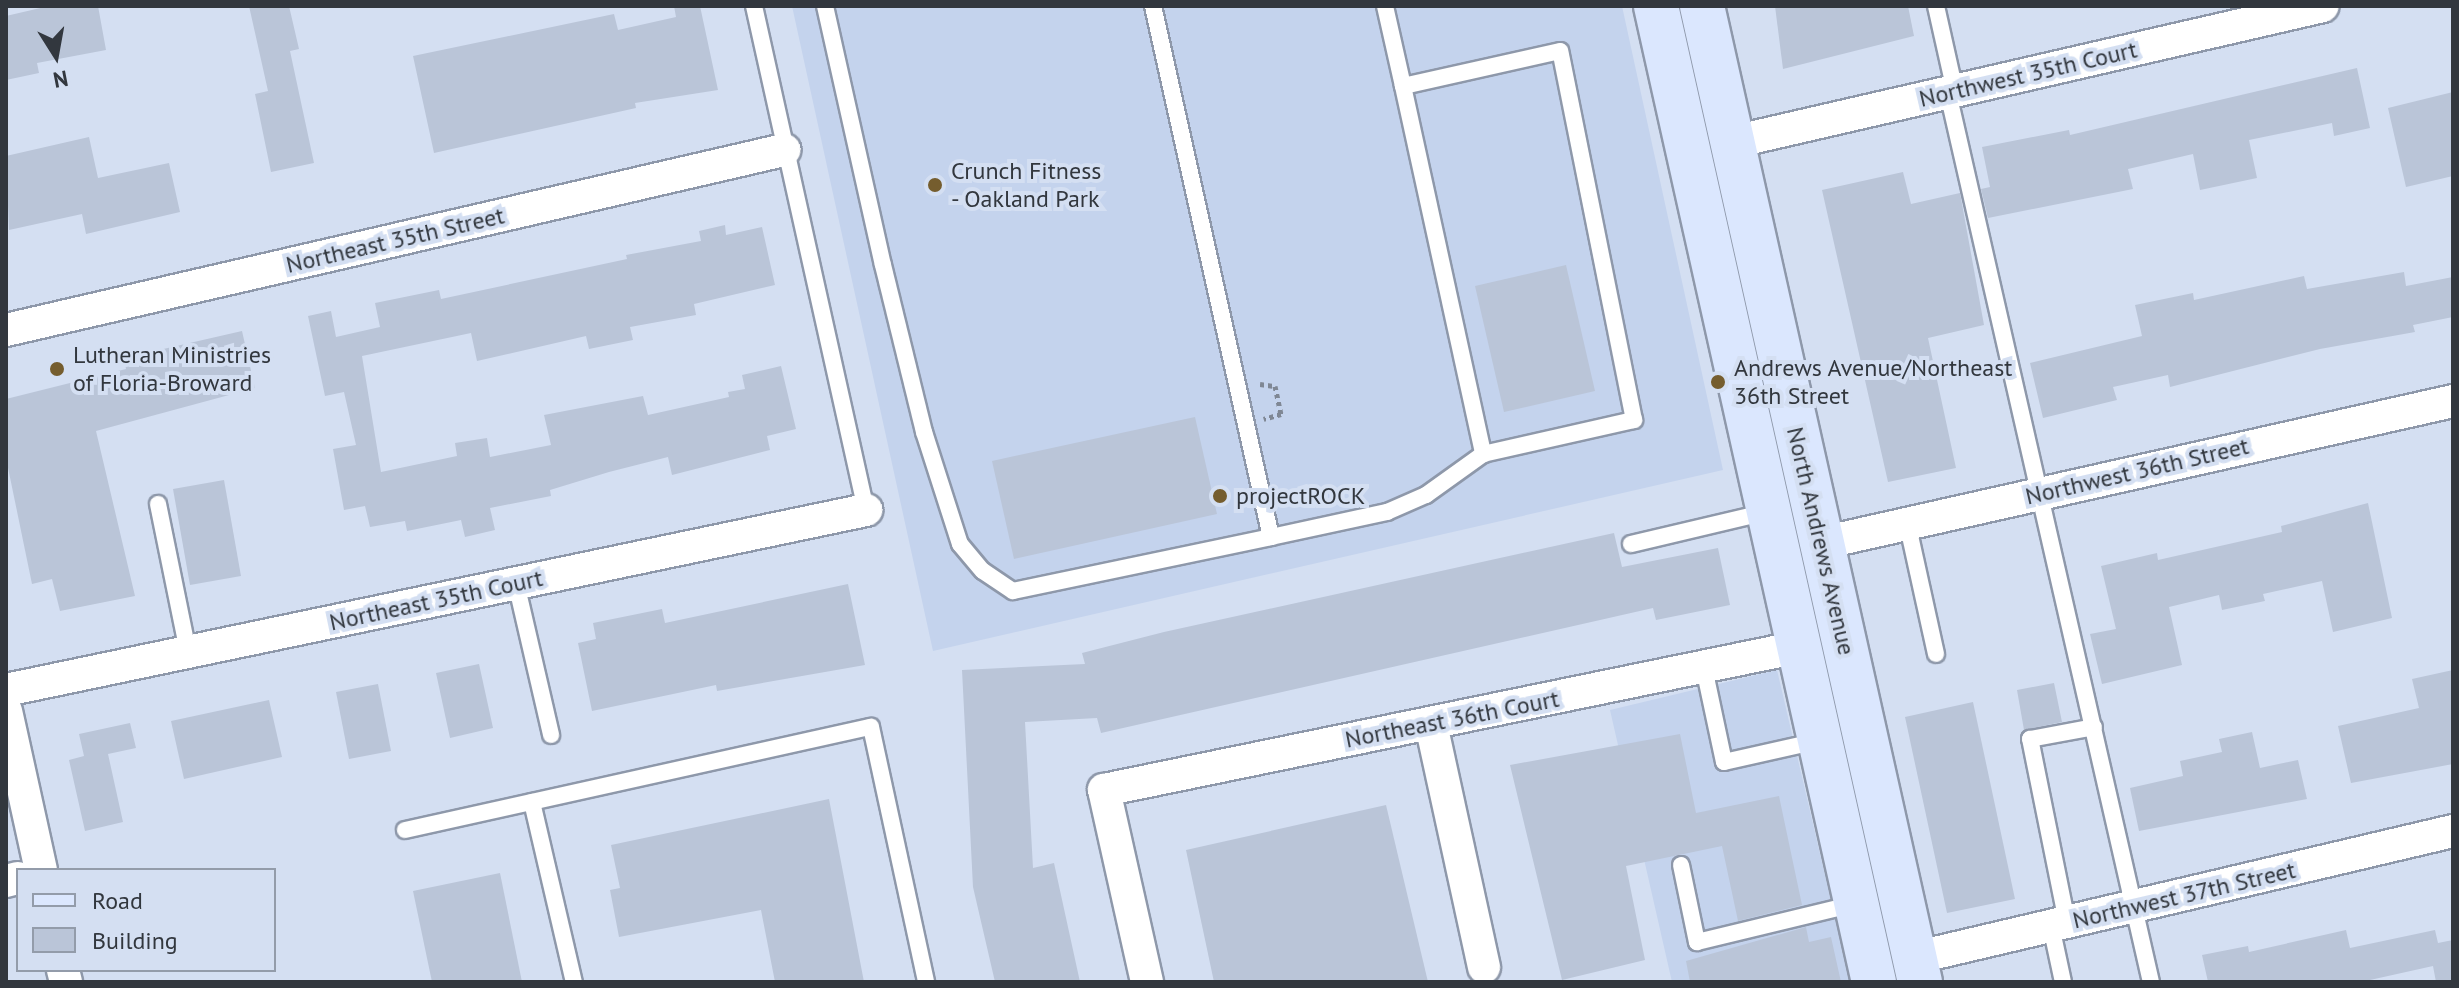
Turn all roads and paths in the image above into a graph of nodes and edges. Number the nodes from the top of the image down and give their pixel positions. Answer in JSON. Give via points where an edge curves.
{"nodes":[{"id":1,"x":754,"y":6,"type":"edge"},
{"id":2,"x":825,"y":6,"type":"edge"},
{"id":3,"x":1153,"y":6,"type":"edge"},
{"id":4,"x":1385,"y":6,"type":"edge"},
{"id":5,"x":1656,"y":6,"type":"edge"},
{"id":6,"x":1702,"y":6,"type":"edge"},
{"id":7,"x":1936,"y":6,"type":"edge"},
{"id":8,"x":2323,"y":6,"type":"edge"},
{"id":9,"x":1403,"y":86,"type":"junction"},
{"id":10,"x":1952,"y":92,"type":"junction"},
{"id":11,"x":1733,"y":142,"type":"junction"},
{"id":12,"x":784,"y":150,"type":"junction"},
{"id":13,"x":6,"y":330,"type":"edge"},
{"id":14,"x":2453,"y":401,"type":"edge"},
{"id":15,"x":1483,"y":454,"type":"junction"},
{"id":16,"x":2043,"y":492,"type":"junction"},
{"id":17,"x":158,"y":504,"type":"dead end"},
{"id":18,"x":866,"y":510,"type":"joint"},
{"id":19,"x":1767,"y":512,"type":"junction"},
{"id":20,"x":1907,"y":522,"type":"junction"},
{"id":21,"x":1271,"y":537,"type":"junction"},
{"id":22,"x":1822,"y":543,"type":"junction"},
{"id":23,"x":1631,"y":544,"type":"dead end"},
{"id":24,"x":516,"y":583,"type":"junction"},
{"id":25,"x":1799,"y":647,"type":"junction"},
{"id":26,"x":188,"y":652,"type":"junction"},
{"id":27,"x":1936,"y":654,"type":"dead end"},
{"id":28,"x":1704,"y":668,"type":"junction"},
{"id":29,"x":6,"y":690,"type":"edge"},
{"id":30,"x":1856,"y":695,"type":"junction"},
{"id":31,"x":6,"y":711,"type":"edge"},
{"id":32,"x":1431,"y":724,"type":"junction"},
{"id":33,"x":2094,"y":727,"type":"junction"},
{"id":34,"x":551,"y":735,"type":"dead end"},
{"id":35,"x":1819,"y":740,"type":"junction"},
{"id":36,"x":532,"y":802,"type":"junction"},
{"id":37,"x":405,"y":830,"type":"dead end"},
{"id":38,"x":2453,"y":831,"type":"edge"},
{"id":39,"x":1681,"y":865,"type":"dead end"},
{"id":40,"x":41,"y":868,"type":"edge"},
{"id":41,"x":1855,"y":904,"type":"junction"},
{"id":42,"x":2133,"y":907,"type":"junction"},
{"id":43,"x":2059,"y":924,"type":"junction"},
{"id":44,"x":1484,"y":967,"type":"dead end"},
{"id":45,"x":1917,"y":970,"type":"edge"},
{"id":46,"x":574,"y":982,"type":"edge"},
{"id":47,"x":926,"y":982,"type":"edge"},
{"id":48,"x":1147,"y":982,"type":"edge"},
{"id":49,"x":1874,"y":982,"type":"edge"},
{"id":50,"x":2063,"y":982,"type":"edge"},
{"id":51,"x":2151,"y":982,"type":"edge"}],
"edges":[{"from":1,"to":12,"type":"lane"},
{"from":2,"to":21,"type":"lane","via":[[924,432],[960,544],[983,571],[1013,591]]},
{"from":3,"to":21,"type":"lane"},
{"from":4,"to":9,"type":"lane"},
{"from":5,"to":19,"type":"main road","name":"North Andrews Avenue"},
{"from":6,"to":11,"type":"main road","name":"North Andrews Avenue"},
{"from":7,"to":10,"type":"lane"},
{"from":8,"to":10,"type":"street","name":"Northwest 35th Court"},
{"from":9,"to":15,"type":"lane"},
{"from":9,"to":15,"type":"lane","via":[[1560,51],[1634,420]]},
{"from":10,"to":11,"type":"street","name":"Northwest 35th Court"},
{"from":10,"to":16,"type":"lane"},
{"from":11,"to":22,"type":"main road","name":"North Andrews Avenue"},
{"from":12,"to":13,"type":"street","name":"Northeast 35th Street"},
{"from":12,"to":18,"type":"lane"},
{"from":14,"to":16,"type":"street","name":"Northwest 36th Street"},
{"from":15,"to":21,"type":"lane","via":[[1426,495],[1387,512]]},
{"from":16,"to":20,"type":"street","name":"Northwest 36th Street"},
{"from":16,"to":33,"type":"lane"},
{"from":17,"to":26,"type":"lane"},
{"from":18,"to":24,"type":"street","name":"Northeast 35th Court"},
{"from":19,"to":22,"type":"main road","via":[[1798,540]]},
{"from":19,"to":23,"type":"lane"},
{"from":19,"to":25,"type":"main road","name":"North Andrews Avenue"},
{"from":20,"to":22,"type":"street","name":"Northwest 36th Street"},
{"from":20,"to":27,"type":"lane"},
{"from":22,"to":30,"type":"main road","name":"North Andrews Avenue"},
{"from":24,"to":26,"type":"street","name":"Northeast 35th Court"},
{"from":24,"to":34,"type":"lane"},
{"from":25,"to":28,"type":"street","name":"Northeast 36th Court"},
{"from":25,"to":30,"type":"main road","via":[[1834,665]]},
{"from":25,"to":35,"type":"main road","name":"North Andrews Avenue"},
{"from":26,"to":29,"type":"street","name":"Northeast 35th Court"},
{"from":28,"to":32,"type":"street","name":"Northeast 36th Court"},
{"from":28,"to":35,"type":"lane","via":[[1724,762]]},
{"from":30,"to":45,"type":"main road","name":"North Andrews Avenue"},
{"from":31,"to":40,"type":"street"},
{"from":32,"to":44,"type":"street"},
{"from":32,"to":48,"type":"street","name":"Northeast 36th Court","via":[[1104,790]]},
{"from":33,"to":42,"type":"lane"},
{"from":33,"to":43,"type":"lane","via":[[2030,739]]},
{"from":35,"to":41,"type":"main road","name":"North Andrews Avenue"},
{"from":36,"to":37,"type":"lane"},
{"from":36,"to":46,"type":"lane"},
{"from":36,"to":47,"type":"lane","via":[[871,727]]},
{"from":38,"to":42,"type":"street","name":"Northwest 37th Street"},
{"from":39,"to":41,"type":"lane","via":[[1697,942]]},
{"from":41,"to":49,"type":"main road","name":"North Andrews Avenue"},
{"from":42,"to":43,"type":"street","name":"Northwest 37th Street"},
{"from":42,"to":51,"type":"lane"},
{"from":43,"to":45,"type":"street","name":"Northwest 37th Street"},
{"from":43,"to":50,"type":"lane"}]}
